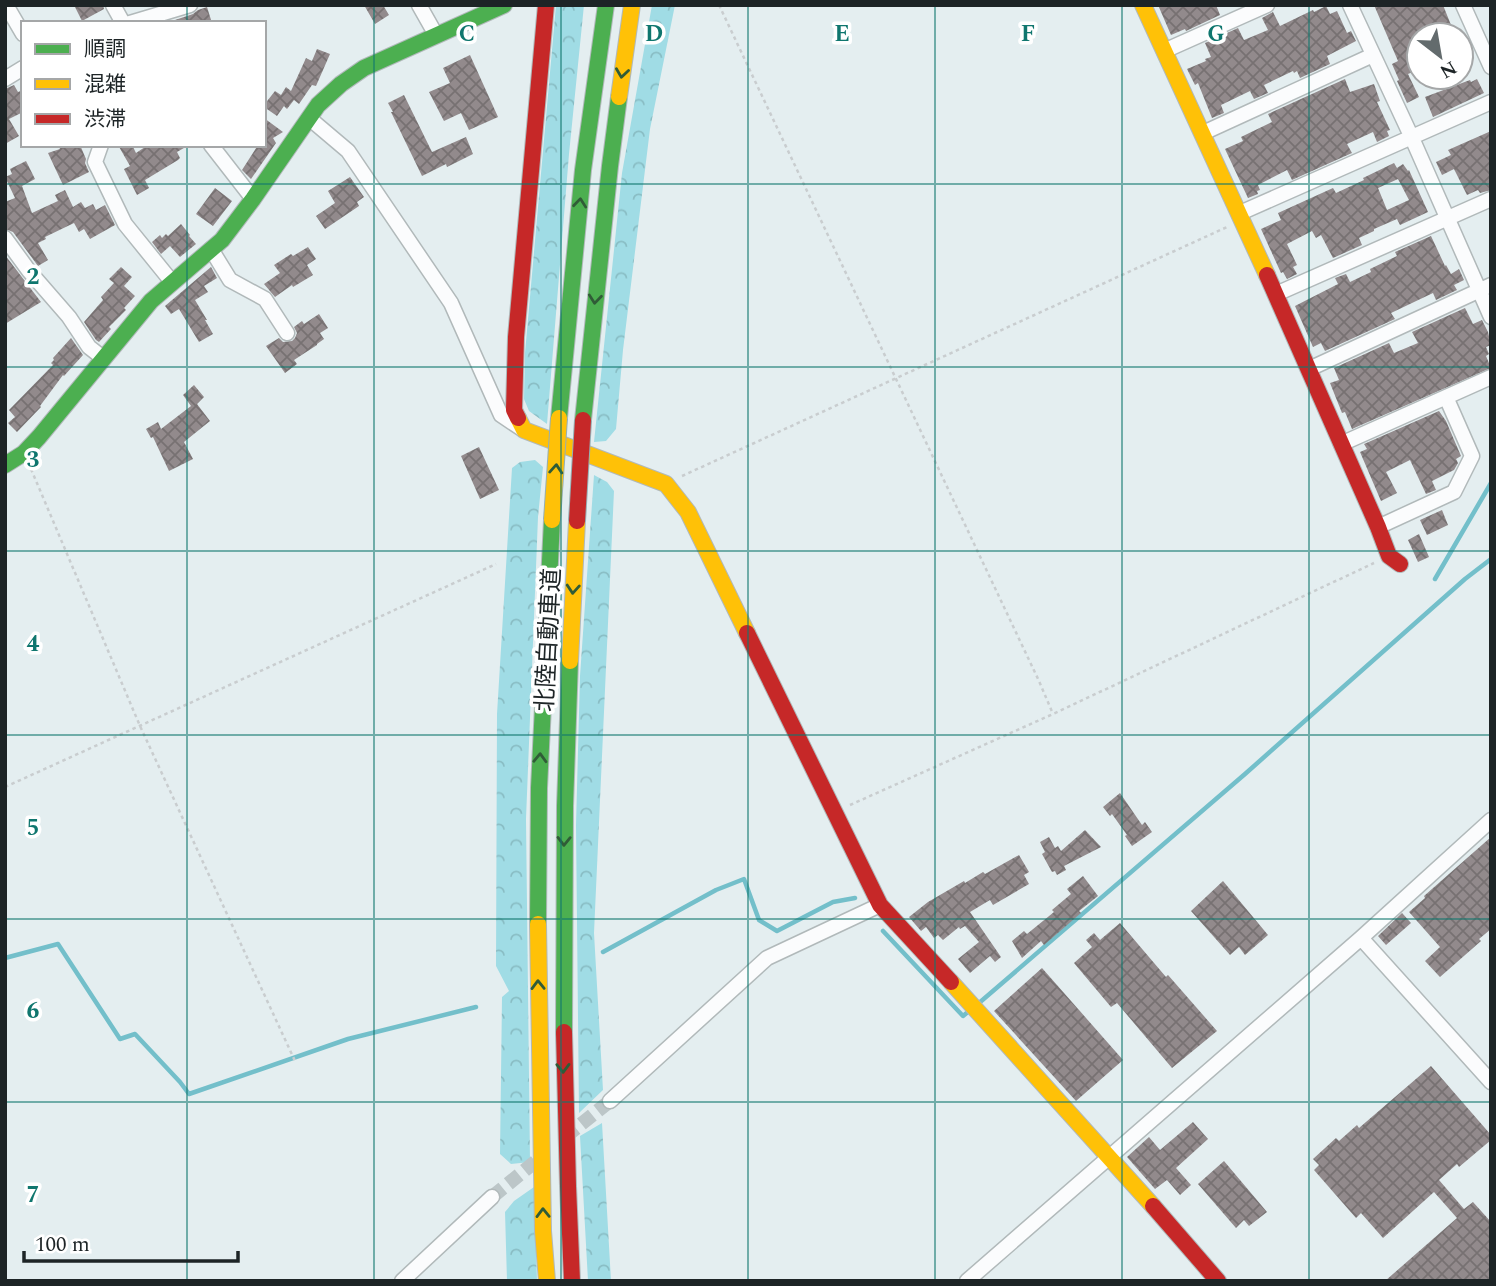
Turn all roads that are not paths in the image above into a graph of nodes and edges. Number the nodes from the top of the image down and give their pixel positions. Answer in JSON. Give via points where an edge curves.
{"nodes":[{"id":1,"x":6,"y":5,"type":"edge"},
{"id":2,"x":113,"y":5,"type":"edge"},
{"id":3,"x":190,"y":5,"type":"edge"},
{"id":4,"x":419,"y":5,"type":"edge"},
{"id":5,"x":504,"y":5,"type":"edge"},
{"id":6,"x":546,"y":5,"type":"edge"},
{"id":7,"x":597,"y":5,"type":"edge"},
{"id":8,"x":606,"y":5,"type":"edge"},
{"id":9,"x":633,"y":5,"type":"edge"},
{"id":10,"x":1143,"y":5,"type":"edge"},
{"id":11,"x":1267,"y":5,"type":"edge"},
{"id":12,"x":1350,"y":5,"type":"edge"},
{"id":13,"x":1463,"y":5,"type":"edge"},
{"id":14,"x":1241,"y":10,"type":"edge"},
{"id":15,"x":121,"y":21,"type":"edge"},
{"id":16,"x":126,"y":21,"type":"edge"},
{"id":17,"x":21,"y":31,"type":"edge"},
{"id":18,"x":436,"y":36,"type":"junction"},
{"id":19,"x":1164,"y":51,"type":"junction"},
{"id":20,"x":1373,"y":55,"type":"junction"},
{"id":21,"x":1491,"y":67,"type":"edge"},
{"id":22,"x":21,"y":69,"type":"edge"},
{"id":23,"x":5,"y":79,"type":"edge"},
{"id":24,"x":1491,"y":102,"type":"edge"},
{"id":25,"x":309,"y":118,"type":"junction"},
{"id":26,"x":1203,"y":133,"type":"junction"},
{"id":27,"x":1412,"y":138,"type":"junction"},
{"id":28,"x":100,"y":147,"type":"edge"},
{"id":29,"x":213,"y":147,"type":"edge"},
{"id":30,"x":583,"y":170,"type":"junction"},
{"id":31,"x":253,"y":199,"type":"junction"},
{"id":32,"x":1491,"y":200,"type":"edge"},
{"id":33,"x":1241,"y":216,"type":"junction"},
{"id":34,"x":1447,"y":218,"type":"junction"},
{"id":35,"x":6,"y":241,"type":"edge"},
{"id":36,"x":211,"y":249,"type":"junction"},
{"id":37,"x":172,"y":282,"type":"junction"},
{"id":38,"x":1485,"y":288,"type":"edge"},
{"id":39,"x":1276,"y":294,"type":"junction"},
{"id":40,"x":1491,"y":317,"type":"edge"},
{"id":41,"x":287,"y":332,"type":"dead end"},
{"id":42,"x":103,"y":358,"type":"junction"},
{"id":43,"x":1309,"y":369,"type":"junction"},
{"id":44,"x":1491,"y":377,"type":"edge"},
{"id":45,"x":1446,"y":397,"type":"junction"},
{"id":46,"x":524,"y":429,"type":"junction"},
{"id":47,"x":1341,"y":444,"type":"junction"},
{"id":48,"x":5,"y":465,"type":"edge"},
{"id":49,"x":1378,"y":527,"type":"junction"},
{"id":50,"x":1395,"y":560,"type":"road end"},
{"id":51,"x":1491,"y":820,"type":"edge"},
{"id":52,"x":880,"y":905,"type":"junction"},
{"id":53,"x":1361,"y":938,"type":"junction"},
{"id":54,"x":1491,"y":1082,"type":"edge"},
{"id":55,"x":610,"y":1101,"type":"tunnel mouth"},
{"id":56,"x":1109,"y":1156,"type":"junction"},
{"id":57,"x":492,"y":1197,"type":"tunnel mouth"},
{"id":58,"x":402,"y":1281,"type":"edge"},
{"id":59,"x":547,"y":1281,"type":"edge"},
{"id":60,"x":572,"y":1281,"type":"edge"},
{"id":61,"x":967,"y":1281,"type":"edge"},
{"id":62,"x":1218,"y":1281,"type":"edge"}],
"edges":[{"from":1,"to":17,"type":"street"},
{"from":2,"to":15,"type":"street"},
{"from":3,"to":16,"type":"street"},
{"from":4,"to":18,"type":"street"},
{"from":5,"to":18,"type":"main road"},
{"from":6,"to":46,"type":"main road","via":[[516,337],[514,411]]},
{"from":7,"to":30,"type":"main road"},
{"from":8,"to":30,"type":"main road","name":"北陸自動車道"},
{"from":9,"to":60,"type":"main road","name":"北陸自動車道","one_way":true,"bridge":true,"via":[[610,166],[583,420],[568,653],[563,1068]]},
{"from":10,"to":19,"type":"main road"},
{"from":11,"to":14,"type":"street"},
{"from":12,"to":20,"type":"street"},
{"from":13,"to":21,"type":"street"},
{"from":14,"to":19,"type":"street"},
{"from":18,"to":25,"type":"main road","via":[[364,68],[341,84]]},
{"from":19,"to":26,"type":"main road"},
{"from":20,"to":26,"type":"street"},
{"from":20,"to":27,"type":"street"},
{"from":22,"to":23,"type":"street"},
{"from":24,"to":27,"type":"street"},
{"from":25,"to":31,"type":"main road"},
{"from":25,"to":46,"type":"street","via":[[348,151],[451,303],[501,415]]},
{"from":26,"to":33,"type":"main road"},
{"from":27,"to":33,"type":"street"},
{"from":27,"to":34,"type":"street"},
{"from":28,"to":37,"type":"street","via":[[95,162],[125,223]]},
{"from":29,"to":31,"type":"street"},
{"from":59,"to":30,"type":"main road","name":"北陸自動車道","one_way":true,"bridge":true,"via":[[540,1082],[539,788],[559,418]]},
{"from":31,"to":36,"type":"main road"},
{"from":32,"to":34,"type":"street"},
{"from":33,"to":39,"type":"main road"},
{"from":34,"to":38,"type":"street"},
{"from":34,"to":39,"type":"street"},
{"from":35,"to":42,"type":"street","via":[[89,347]]},
{"from":36,"to":37,"type":"main road"},
{"from":36,"to":41,"type":"street","via":[[230,279],[265,299]]},
{"from":37,"to":42,"type":"main road","via":[[150,301]]},
{"from":38,"to":40,"type":"street"},
{"from":38,"to":43,"type":"street"},
{"from":39,"to":43,"type":"main road"},
{"from":42,"to":48,"type":"main road","via":[[24,453]]},
{"from":43,"to":47,"type":"main road"},
{"from":44,"to":45,"type":"street"},
{"from":45,"to":47,"type":"street"},
{"from":45,"to":49,"type":"street","via":[[1472,456],[1454,492]]},
{"from":46,"to":52,"type":"main road","via":[[666,484],[688,512]]},
{"from":47,"to":49,"type":"main road"},
{"from":49,"to":50,"type":"main road"},
{"from":51,"to":53,"type":"street"},
{"from":52,"to":55,"type":"street","via":[[767,958]]},
{"from":52,"to":56,"type":"main road"},
{"from":53,"to":54,"type":"street"},
{"from":53,"to":56,"type":"street"},
{"from":56,"to":61,"type":"street"},
{"from":56,"to":62,"type":"main road"},
{"from":57,"to":58,"type":"street"}]}
